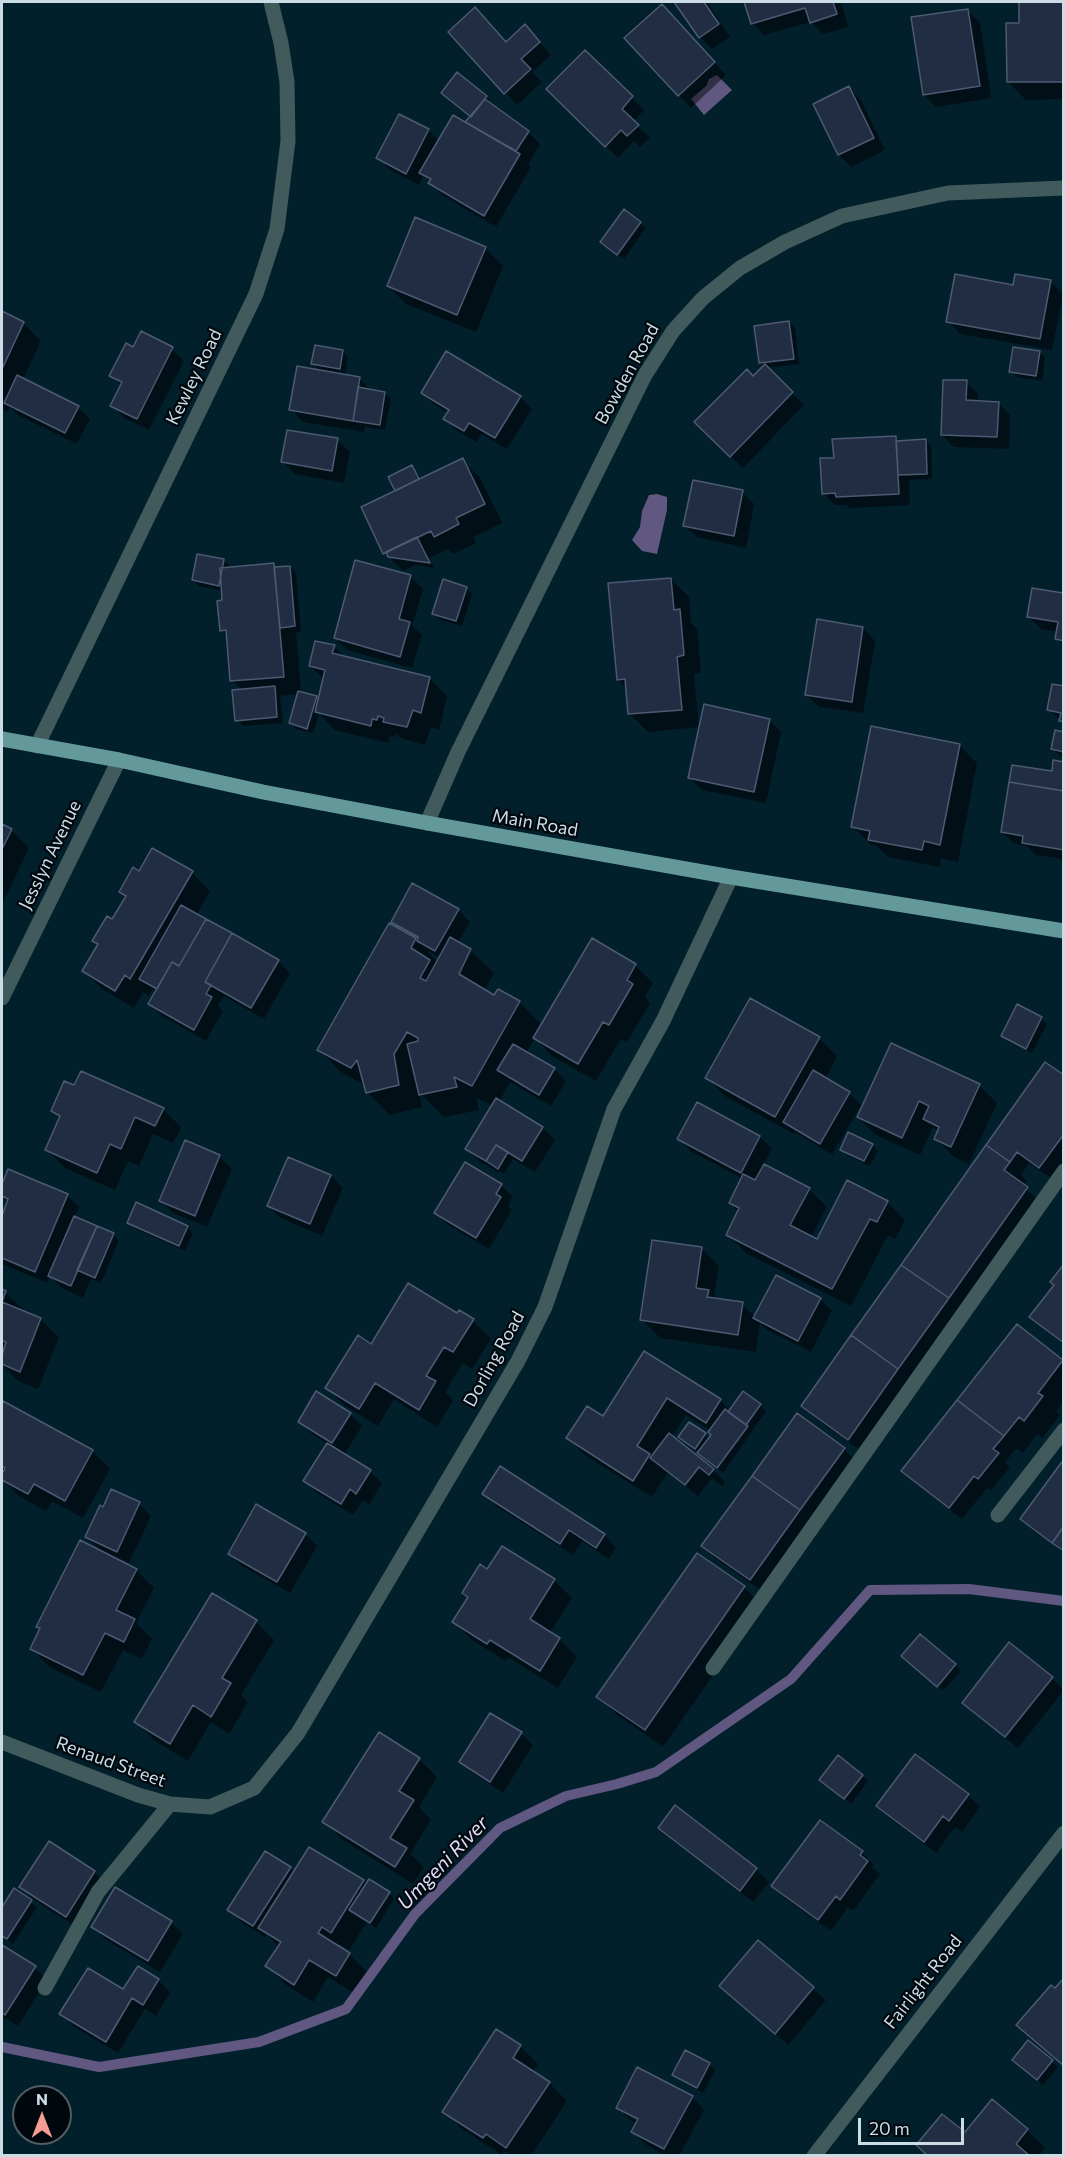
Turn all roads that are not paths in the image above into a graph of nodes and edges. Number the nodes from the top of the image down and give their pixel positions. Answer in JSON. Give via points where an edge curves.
{"nodes":[{"id":1,"x":271,"y":2,"type":"edge"},
{"id":2,"x":1064,"y":188,"type":"edge"},
{"id":3,"x":2,"y":739,"type":"edge"},
{"id":4,"x":37,"y":746,"type":"junction"},
{"id":5,"x":118,"y":760,"type":"junction"},
{"id":6,"x":427,"y":823,"type":"junction"},
{"id":7,"x":731,"y":877,"type":"junction"},
{"id":8,"x":1064,"y":931,"type":"edge"},
{"id":9,"x":2,"y":998,"type":"edge"},
{"id":10,"x":1064,"y":1171,"type":"edge"},
{"id":11,"x":1064,"y":1430,"type":"edge"},
{"id":12,"x":998,"y":1515,"type":"dead end"},
{"id":13,"x":713,"y":1668,"type":"dead end"},
{"id":14,"x":2,"y":1742,"type":"edge"},
{"id":15,"x":170,"y":1804,"type":"junction"},
{"id":16,"x":210,"y":1807,"type":"joint"},
{"id":17,"x":1064,"y":1833,"type":"edge"},
{"id":18,"x":45,"y":1988,"type":"dead end"},
{"id":19,"x":813,"y":2156,"type":"edge"}],
"edges":[{"from":1,"to":4,"type":"street","name":"Kewley Road","via":[[287,82],[288,141],[277,229],[256,294]]},
{"from":2,"to":6,"type":"street","name":"Bowden Road","via":[[948,193],[842,216],[740,268],[703,298],[672,331],[645,375],[458,752]]},
{"from":3,"to":4,"type":"main road","name":"Main Road"},
{"from":4,"to":5,"type":"main road","name":"Main Road"},
{"from":5,"to":6,"type":"main road","name":"Main Road"},
{"from":5,"to":9,"type":"street","name":"Jesslyn Avenue"},
{"from":6,"to":7,"type":"main road","name":"Main Road"},
{"from":7,"to":8,"type":"main road","name":"Main Road"},
{"from":7,"to":16,"type":"street","name":"Dorling Road","via":[[663,1021],[614,1109],[545,1307],[518,1361],[298,1733],[254,1788]]},
{"from":10,"to":13,"type":"street"},
{"from":11,"to":12,"type":"street"},
{"from":14,"to":15,"type":"street","name":"Renaud Street"},
{"from":15,"to":16,"type":"street","name":"Renaud Street"},
{"from":15,"to":18,"type":"street","via":[[98,1892]]},
{"from":17,"to":19,"type":"street","name":"Fairlight Road"}]}
